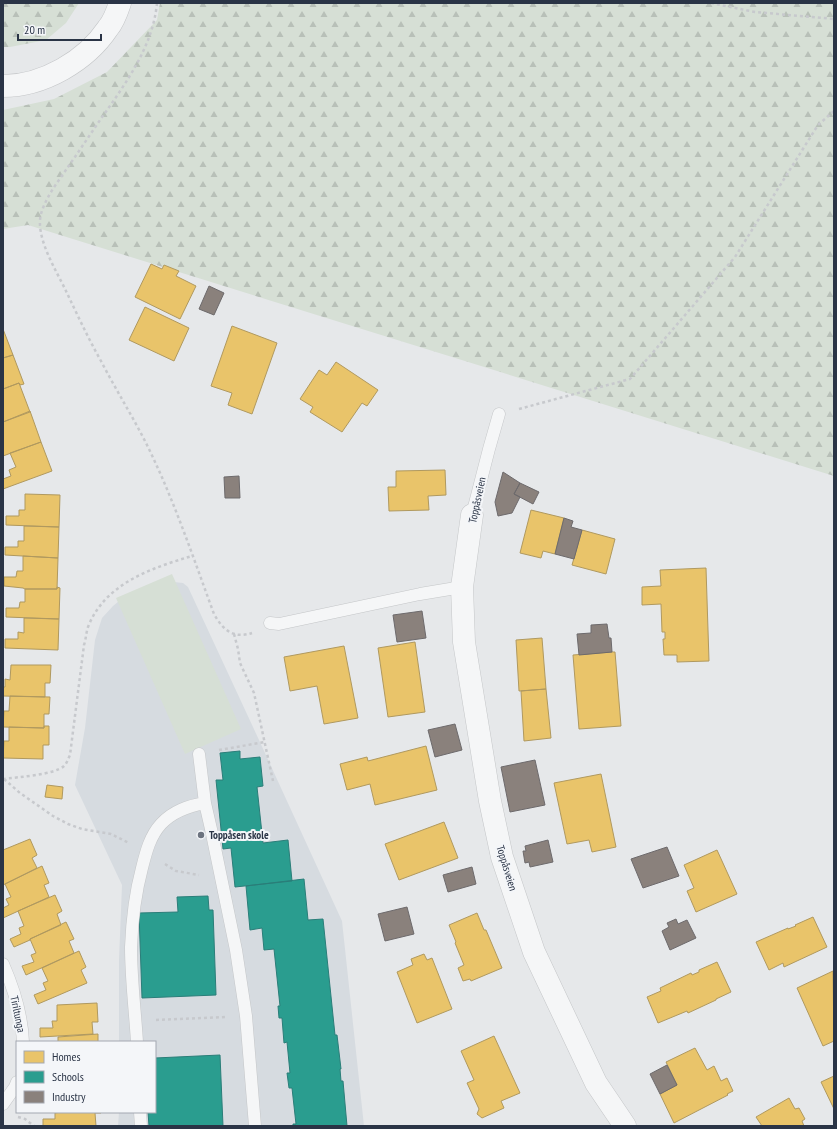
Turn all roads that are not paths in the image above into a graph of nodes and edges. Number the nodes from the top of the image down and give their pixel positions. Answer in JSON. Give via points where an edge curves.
{"nodes":[{"id":1,"x":120,"y":3,"type":"edge"},
{"id":2,"x":3,"y":86,"type":"edge"},
{"id":3,"x":499,"y":414,"type":"road end"},
{"id":4,"x":472,"y":516,"type":"joint"},
{"id":5,"x":462,"y":587,"type":"junction"},
{"id":6,"x":270,"y":623,"type":"road end"},
{"id":7,"x":199,"y":754,"type":"road end"},
{"id":8,"x":204,"y":803,"type":"junction"},
{"id":9,"x":3,"y":964,"type":"edge"},
{"id":10,"x":23,"y":1041,"type":"edge"},
{"id":11,"x":137,"y":1041,"type":"edge"},
{"id":12,"x":16,"y":1084,"type":"edge"},
{"id":13,"x":3,"y":1104,"type":"edge"},
{"id":14,"x":140,"y":1113,"type":"edge"},
{"id":15,"x":141,"y":1126,"type":"edge"},
{"id":16,"x":255,"y":1126,"type":"edge"},
{"id":17,"x":625,"y":1126,"type":"edge"}],
"edges":[{"from":1,"to":2,"type":"street","via":[[109,28],[94,47],[76,61],[32,82]]},
{"from":3,"to":4,"type":"lane","name":"Toppåsveien"},
{"from":4,"to":5,"type":"street","name":"Toppåsveien"},
{"from":5,"to":6,"type":"lane","via":[[279,624]]},
{"from":5,"to":17,"type":"street","name":"Toppåsveien","via":[[464,642],[490,801],[502,857],[534,952],[596,1083]]},
{"from":7,"to":8,"type":"lane"},
{"from":8,"to":11,"type":"lane","via":[[185,807],[162,823],[146,852],[137,887],[132,947]]},
{"from":8,"to":16,"type":"lane","via":[[236,950],[246,1016]]},
{"from":9,"to":10,"type":"lane","name":"Tiriltunga","via":[[18,1002]]},
{"from":12,"to":13,"type":"lane"},
{"from":14,"to":15,"type":"lane"}]}
